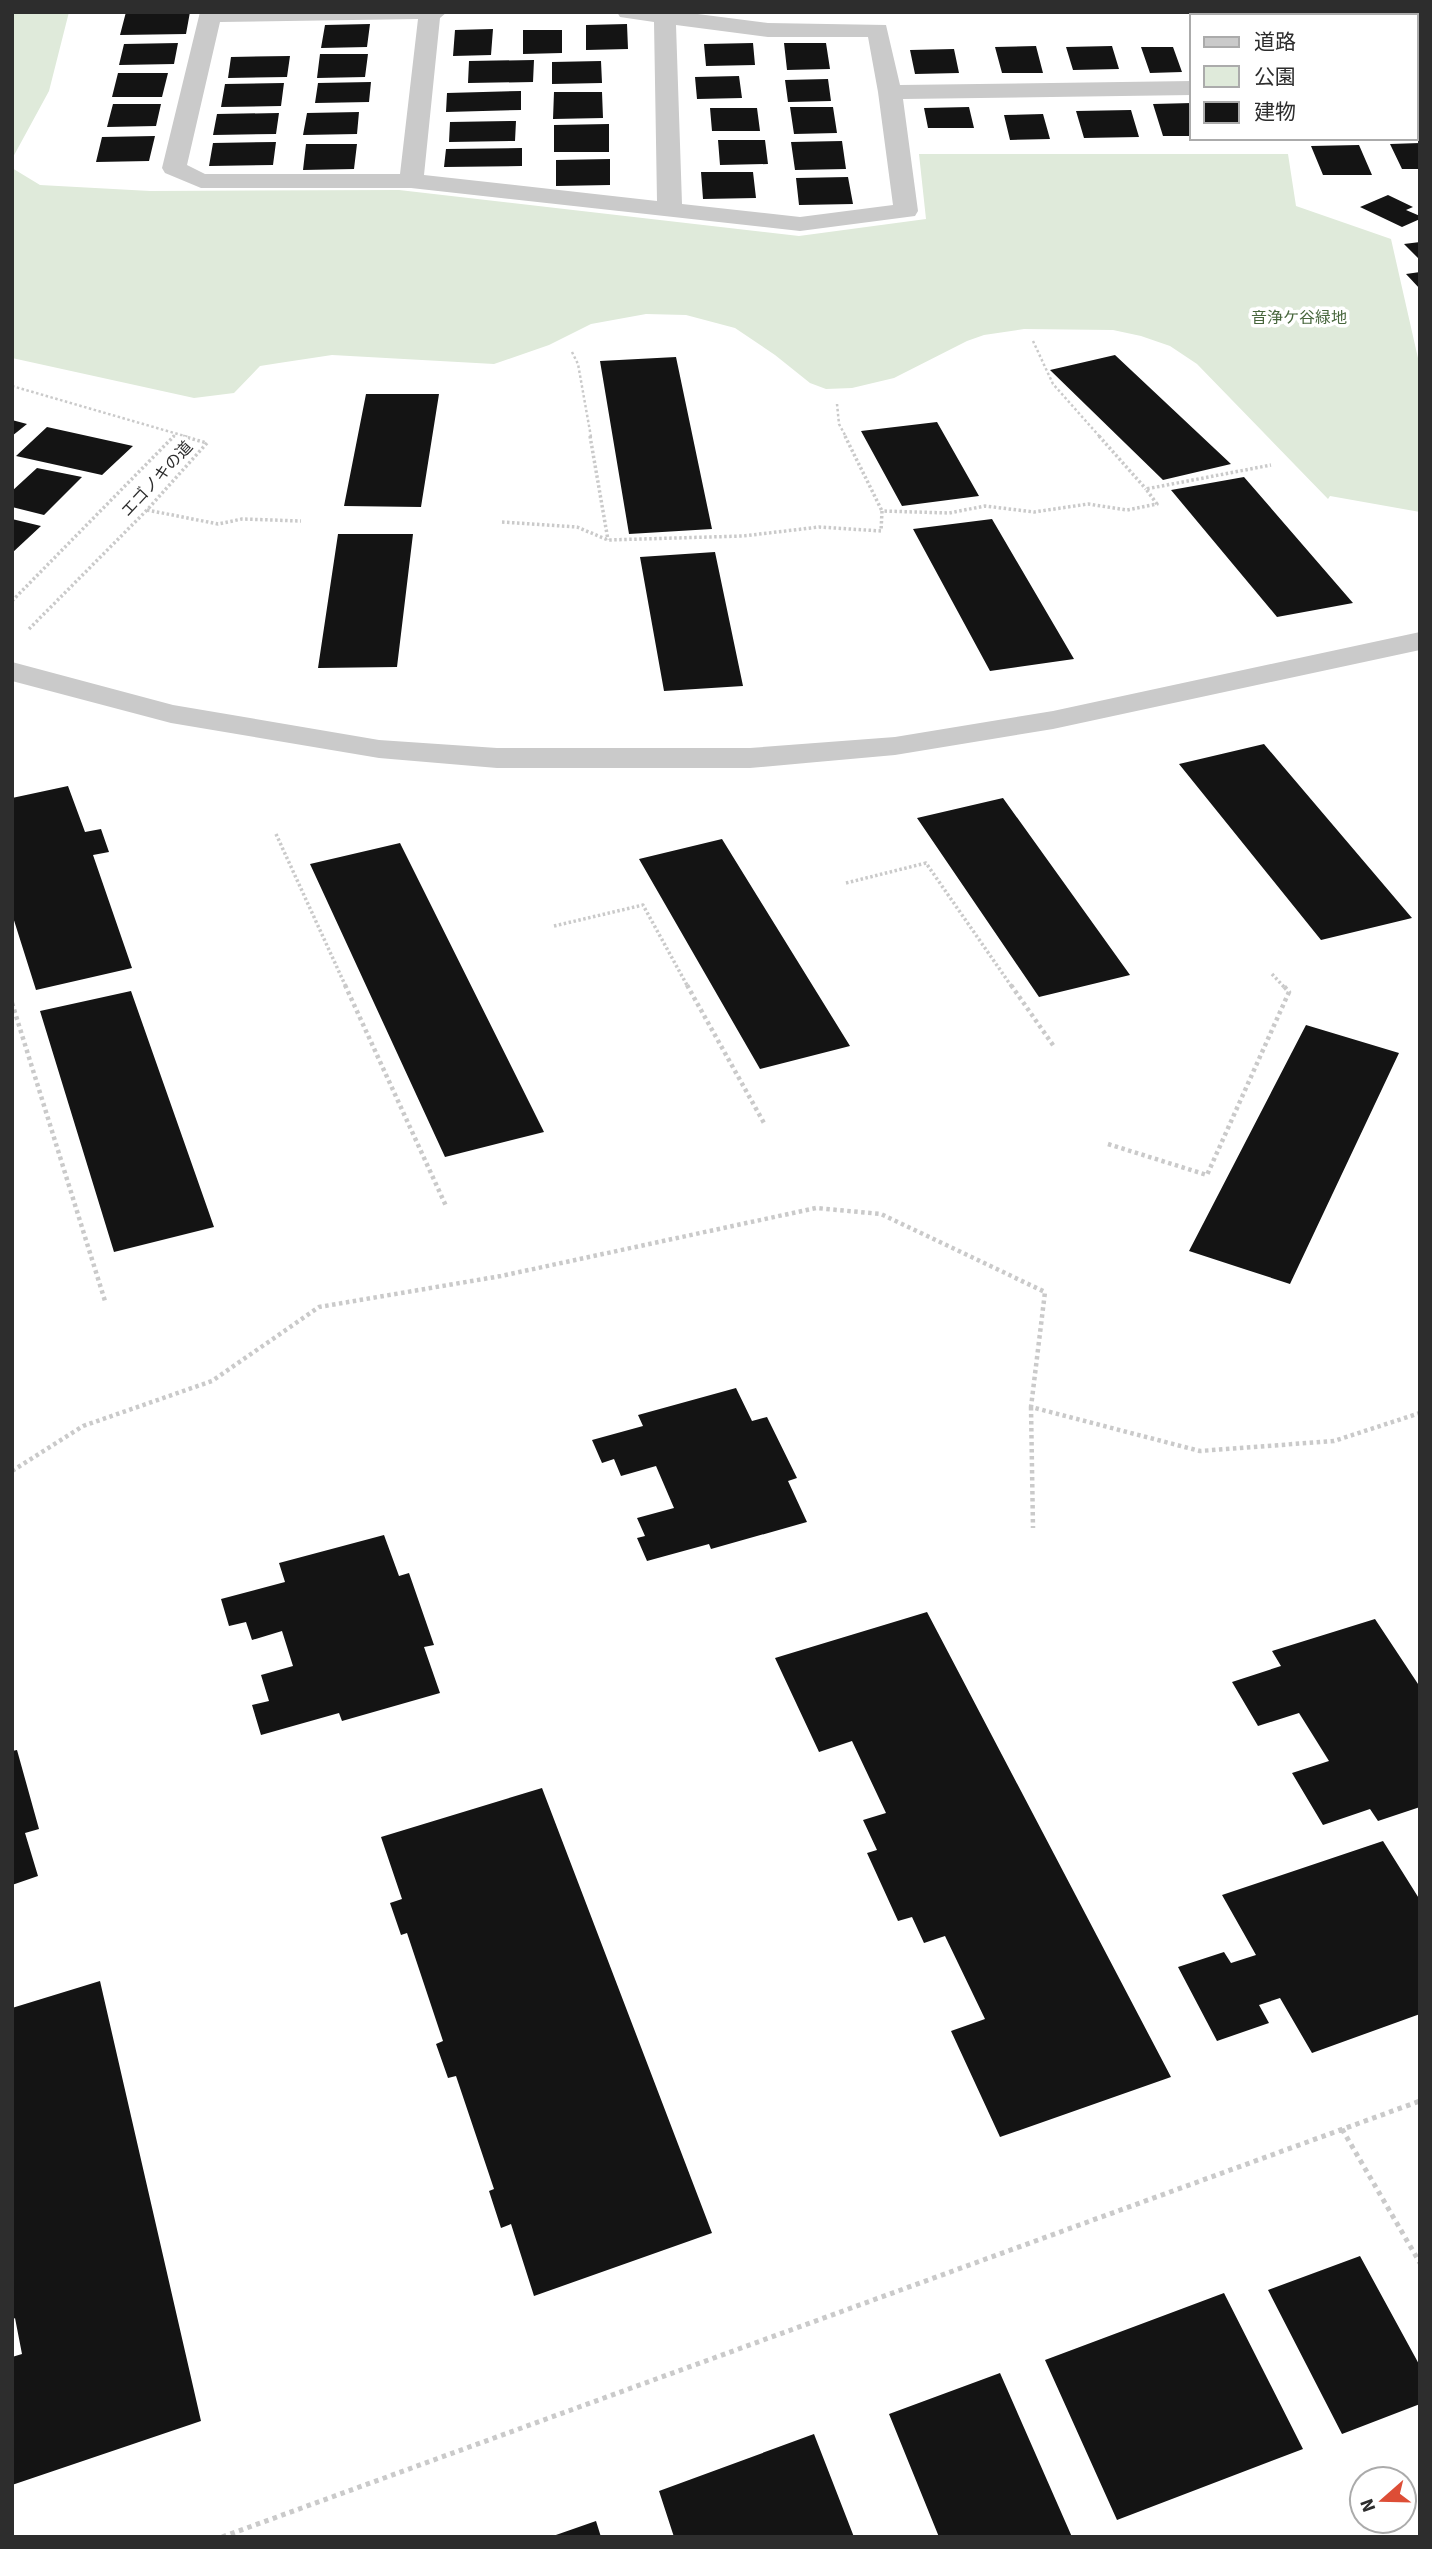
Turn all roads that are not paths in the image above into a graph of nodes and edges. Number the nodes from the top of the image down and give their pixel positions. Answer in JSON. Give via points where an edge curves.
{"nodes":[{"id":1,"x":430,"y":12,"type":"edge"},
{"id":2,"x":436,"y":12,"type":"edge"},
{"id":3,"x":628,"y":12,"type":"edge"},
{"id":4,"x":210,"y":14,"type":"edge"},
{"id":5,"x":665,"y":17,"type":"junction"},
{"id":6,"x":1190,"y":88,"type":"edge"},
{"id":7,"x":890,"y":92,"type":"junction"},
{"id":8,"x":411,"y":181,"type":"junction"},
{"id":9,"x":670,"y":211,"type":"junction"},
{"id":10,"x":1420,"y":641,"type":"edge"},
{"id":11,"x":12,"y":671,"type":"edge"}],
"edges":[{"from":1,"to":2,"type":"street"},
{"from":1,"to":4,"type":"street"},
{"from":1,"to":8,"type":"street"},
{"from":3,"to":5,"type":"street"},
{"from":4,"to":8,"type":"street","via":[[174,168],[201,181]]},
{"from":5,"to":7,"type":"street","via":[[768,30],[878,30]]},
{"from":5,"to":9,"type":"street"},
{"from":6,"to":7,"type":"street"},
{"from":7,"to":9,"type":"street","via":[[906,211],[800,224]]},
{"from":8,"to":9,"type":"street"},
{"from":10,"to":11,"type":"street","via":[[1054,720],[895,746],[737,759],[509,758],[379,749],[170,714]]}]}
